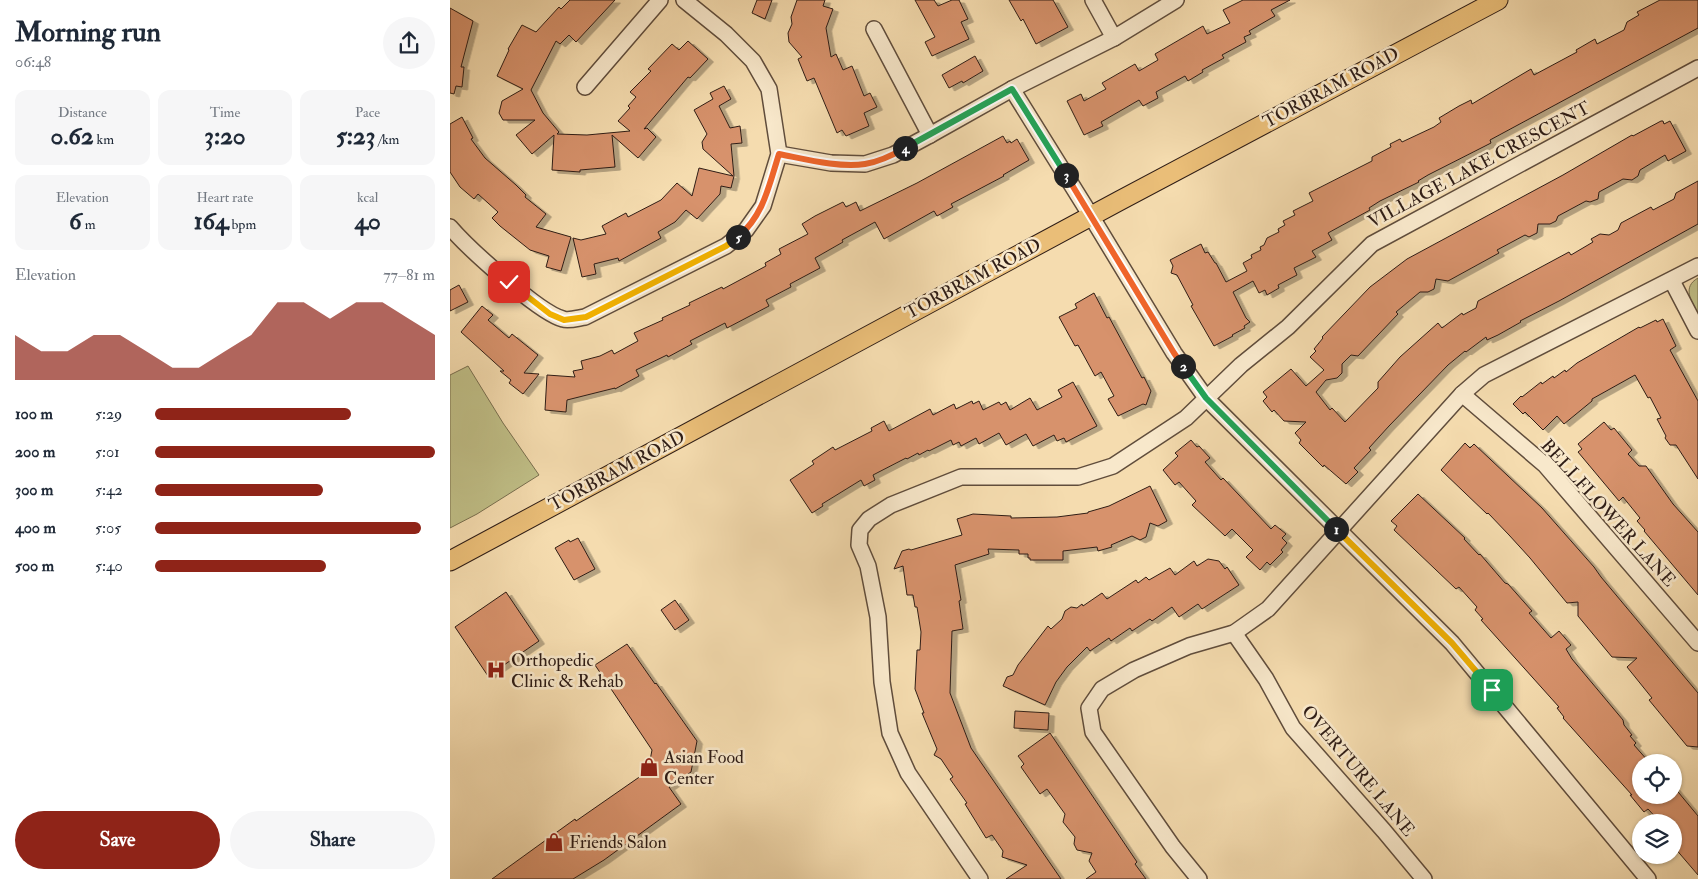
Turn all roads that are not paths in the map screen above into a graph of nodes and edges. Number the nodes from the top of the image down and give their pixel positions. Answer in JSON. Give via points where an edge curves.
{"nodes":[{"id":1,"x":660,"y":0,"type":"edge"},
{"id":2,"x":684,"y":0,"type":"edge"},
{"id":3,"x":1093,"y":0,"type":"edge"},
{"id":4,"x":1176,"y":0,"type":"edge"},
{"id":5,"x":1498,"y":0,"type":"edge"},
{"id":6,"x":874,"y":29,"type":"dead end"},
{"id":7,"x":1114,"y":38,"type":"junction"},
{"id":8,"x":1698,"y":68,"type":"edge"},
{"id":9,"x":585,"y":87,"type":"dead end"},
{"id":10,"x":1012,"y":89,"type":"junction"},
{"id":11,"x":930,"y":136,"type":"junction"},
{"id":12,"x":779,"y":154,"type":"junction"},
{"id":13,"x":1092,"y":216,"type":"junction"},
{"id":14,"x":453,"y":237,"type":"edge"},
{"id":15,"x":1698,"y":266,"type":"edge"},
{"id":16,"x":1672,"y":280,"type":"junction"},
{"id":17,"x":1698,"y":331,"type":"edge"},
{"id":18,"x":1462,"y":394,"type":"junction"},
{"id":19,"x":1206,"y":398,"type":"junction"},
{"id":20,"x":1339,"y":531,"type":"junction"},
{"id":21,"x":450,"y":561,"type":"edge"},
{"id":22,"x":1234,"y":633,"type":"junction"},
{"id":23,"x":1698,"y":643,"type":"edge"},
{"id":24,"x":980,"y":879,"type":"edge"},
{"id":25,"x":1199,"y":879,"type":"edge"},
{"id":26,"x":1424,"y":879,"type":"edge"},
{"id":27,"x":1648,"y":879,"type":"edge"}],
"edges":[{"from":1,"to":9,"type":"street"},
{"from":2,"to":12,"type":"street","via":[[753,61],[769,89]]},
{"from":3,"to":7,"type":"street"},
{"from":4,"to":7,"type":"street"},
{"from":5,"to":13,"type":"main road","name":"TORBRAM ROAD"},
{"from":6,"to":11,"type":"street"},
{"from":7,"to":10,"type":"street"},
{"from":8,"to":19,"type":"street","name":"VILLAGE LAKE CRESCENT","via":[[1372,244],[1288,327],[1241,364]]},
{"from":10,"to":11,"type":"street"},
{"from":10,"to":13,"type":"street"},
{"from":11,"to":12,"type":"street","via":[[893,155],[865,164],[831,164]]},
{"from":12,"to":14,"type":"street","via":[[763,206],[746,230],[726,246],[586,317],[564,320],[550,314]]},
{"from":13,"to":19,"type":"street","via":[[1174,353]]},
{"from":13,"to":21,"type":"main road","name":"TORBRAM ROAD"},
{"from":15,"to":16,"type":"street"},
{"from":16,"to":17,"type":"street"},
{"from":16,"to":18,"type":"street","via":[[1484,375]]},
{"from":18,"to":20,"type":"street"},
{"from":18,"to":23,"type":"street","name":"BELLFLOWER LANE","via":[[1545,465]]},
{"from":19,"to":20,"type":"street"},
{"from":19,"to":24,"type":"street","name":"VILLAGE LAKE CRESCENT","via":[[1186,418],[1113,466],[1078,477],[960,477],[891,505],[860,530],[859,545],[868,566],[878,617],[882,682],[890,733],[908,772]]},
{"from":20,"to":22,"type":"street","via":[[1268,609]]},
{"from":20,"to":27,"type":"street","via":[[1452,643]]},
{"from":22,"to":25,"type":"street","via":[[1189,646],[1134,670],[1102,688],[1089,708],[1093,732]]},
{"from":22,"to":26,"type":"street","name":"OVERTURE LANE","via":[[1266,679],[1293,728]]}]}
